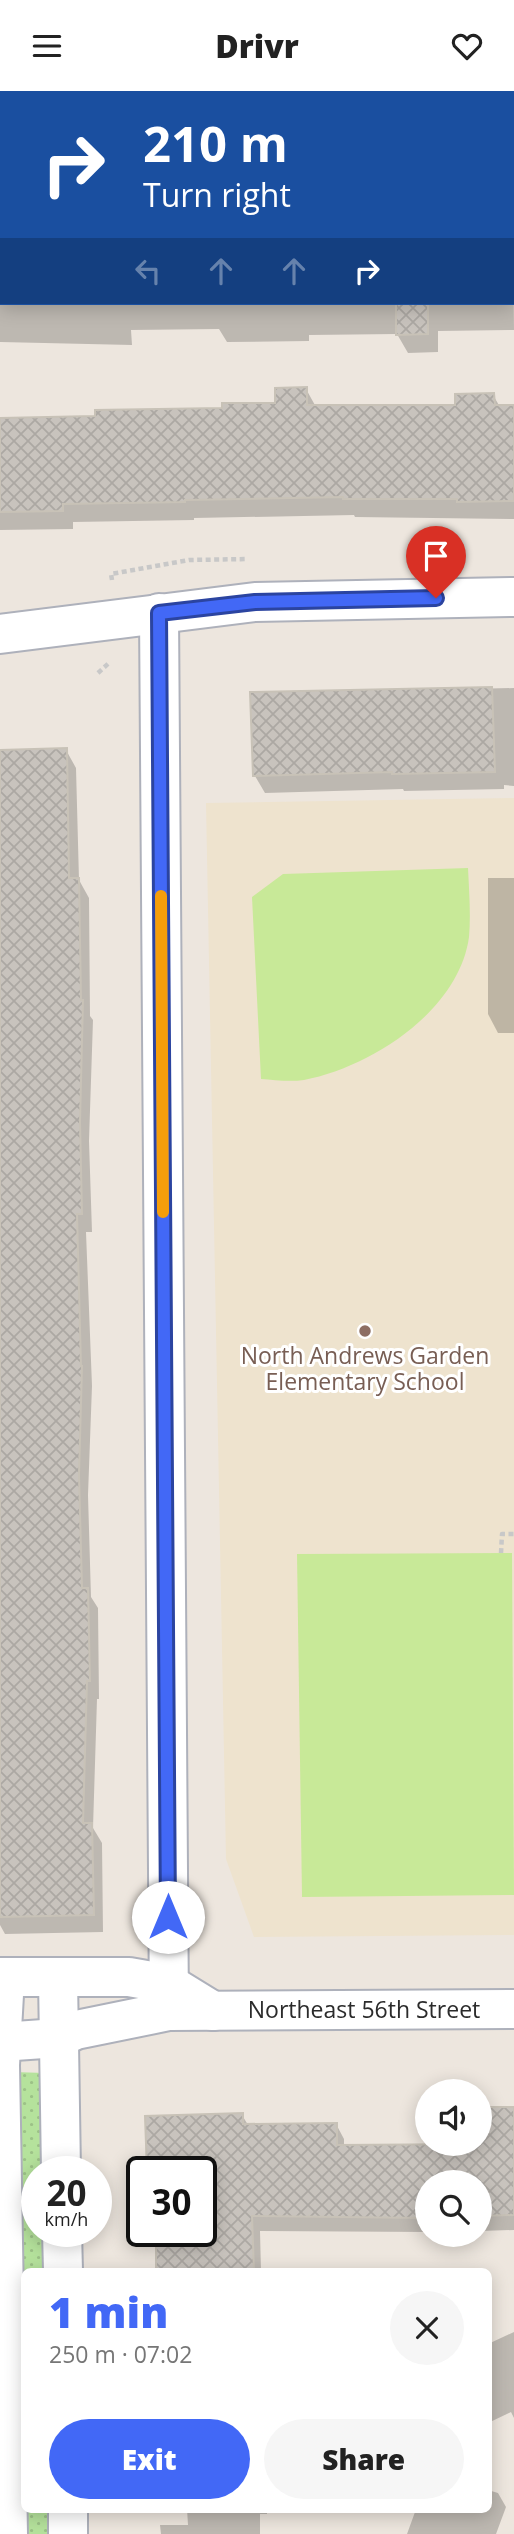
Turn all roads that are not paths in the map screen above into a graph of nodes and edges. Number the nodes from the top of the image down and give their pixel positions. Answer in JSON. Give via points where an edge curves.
{"nodes":[{"id":1,"x":514,"y":597,"type":"edge"},
{"id":2,"x":159,"y":613,"type":"junction"},
{"id":3,"x":0,"y":634,"type":"edge"},
{"id":4,"x":3,"y":1977,"type":"edge"},
{"id":5,"x":58,"y":1978,"type":"junction"},
{"id":6,"x":169,"y":1997,"type":"junction"},
{"id":7,"x":514,"y":2009,"type":"edge"},
{"id":8,"x":58,"y":2038,"type":"junction"},
{"id":9,"x":1,"y":2042,"type":"edge"},
{"id":10,"x":61,"y":2156,"type":"edge"},
{"id":11,"x":62,"y":2247,"type":"edge"},
{"id":12,"x":63,"y":2268,"type":"edge"},
{"id":13,"x":68,"y":2513,"type":"edge"},
{"id":14,"x":8,"y":2534,"type":"edge"},
{"id":15,"x":68,"y":2534,"type":"edge"}],
"edges":[{"from":1,"to":2,"type":"street","via":[[255,602]]},
{"from":2,"to":3,"type":"street"},
{"from":2,"to":6,"type":"street"},
{"from":4,"to":5,"type":"street","name":"Northeast 56th Street"},
{"from":4,"to":9,"type":"street"},
{"from":5,"to":6,"type":"street","name":"Northeast 56th Street","via":[[129,1977]]},
{"from":5,"to":8,"type":"street"},
{"from":6,"to":7,"type":"street","name":"Northeast 56th Street","via":[[213,2011]]},
{"from":6,"to":8,"type":"street"},
{"from":8,"to":9,"type":"street"},
{"from":8,"to":10,"type":"street"},
{"from":9,"to":14,"type":"street"},
{"from":11,"to":12,"type":"street"},
{"from":13,"to":15,"type":"street"}]}
